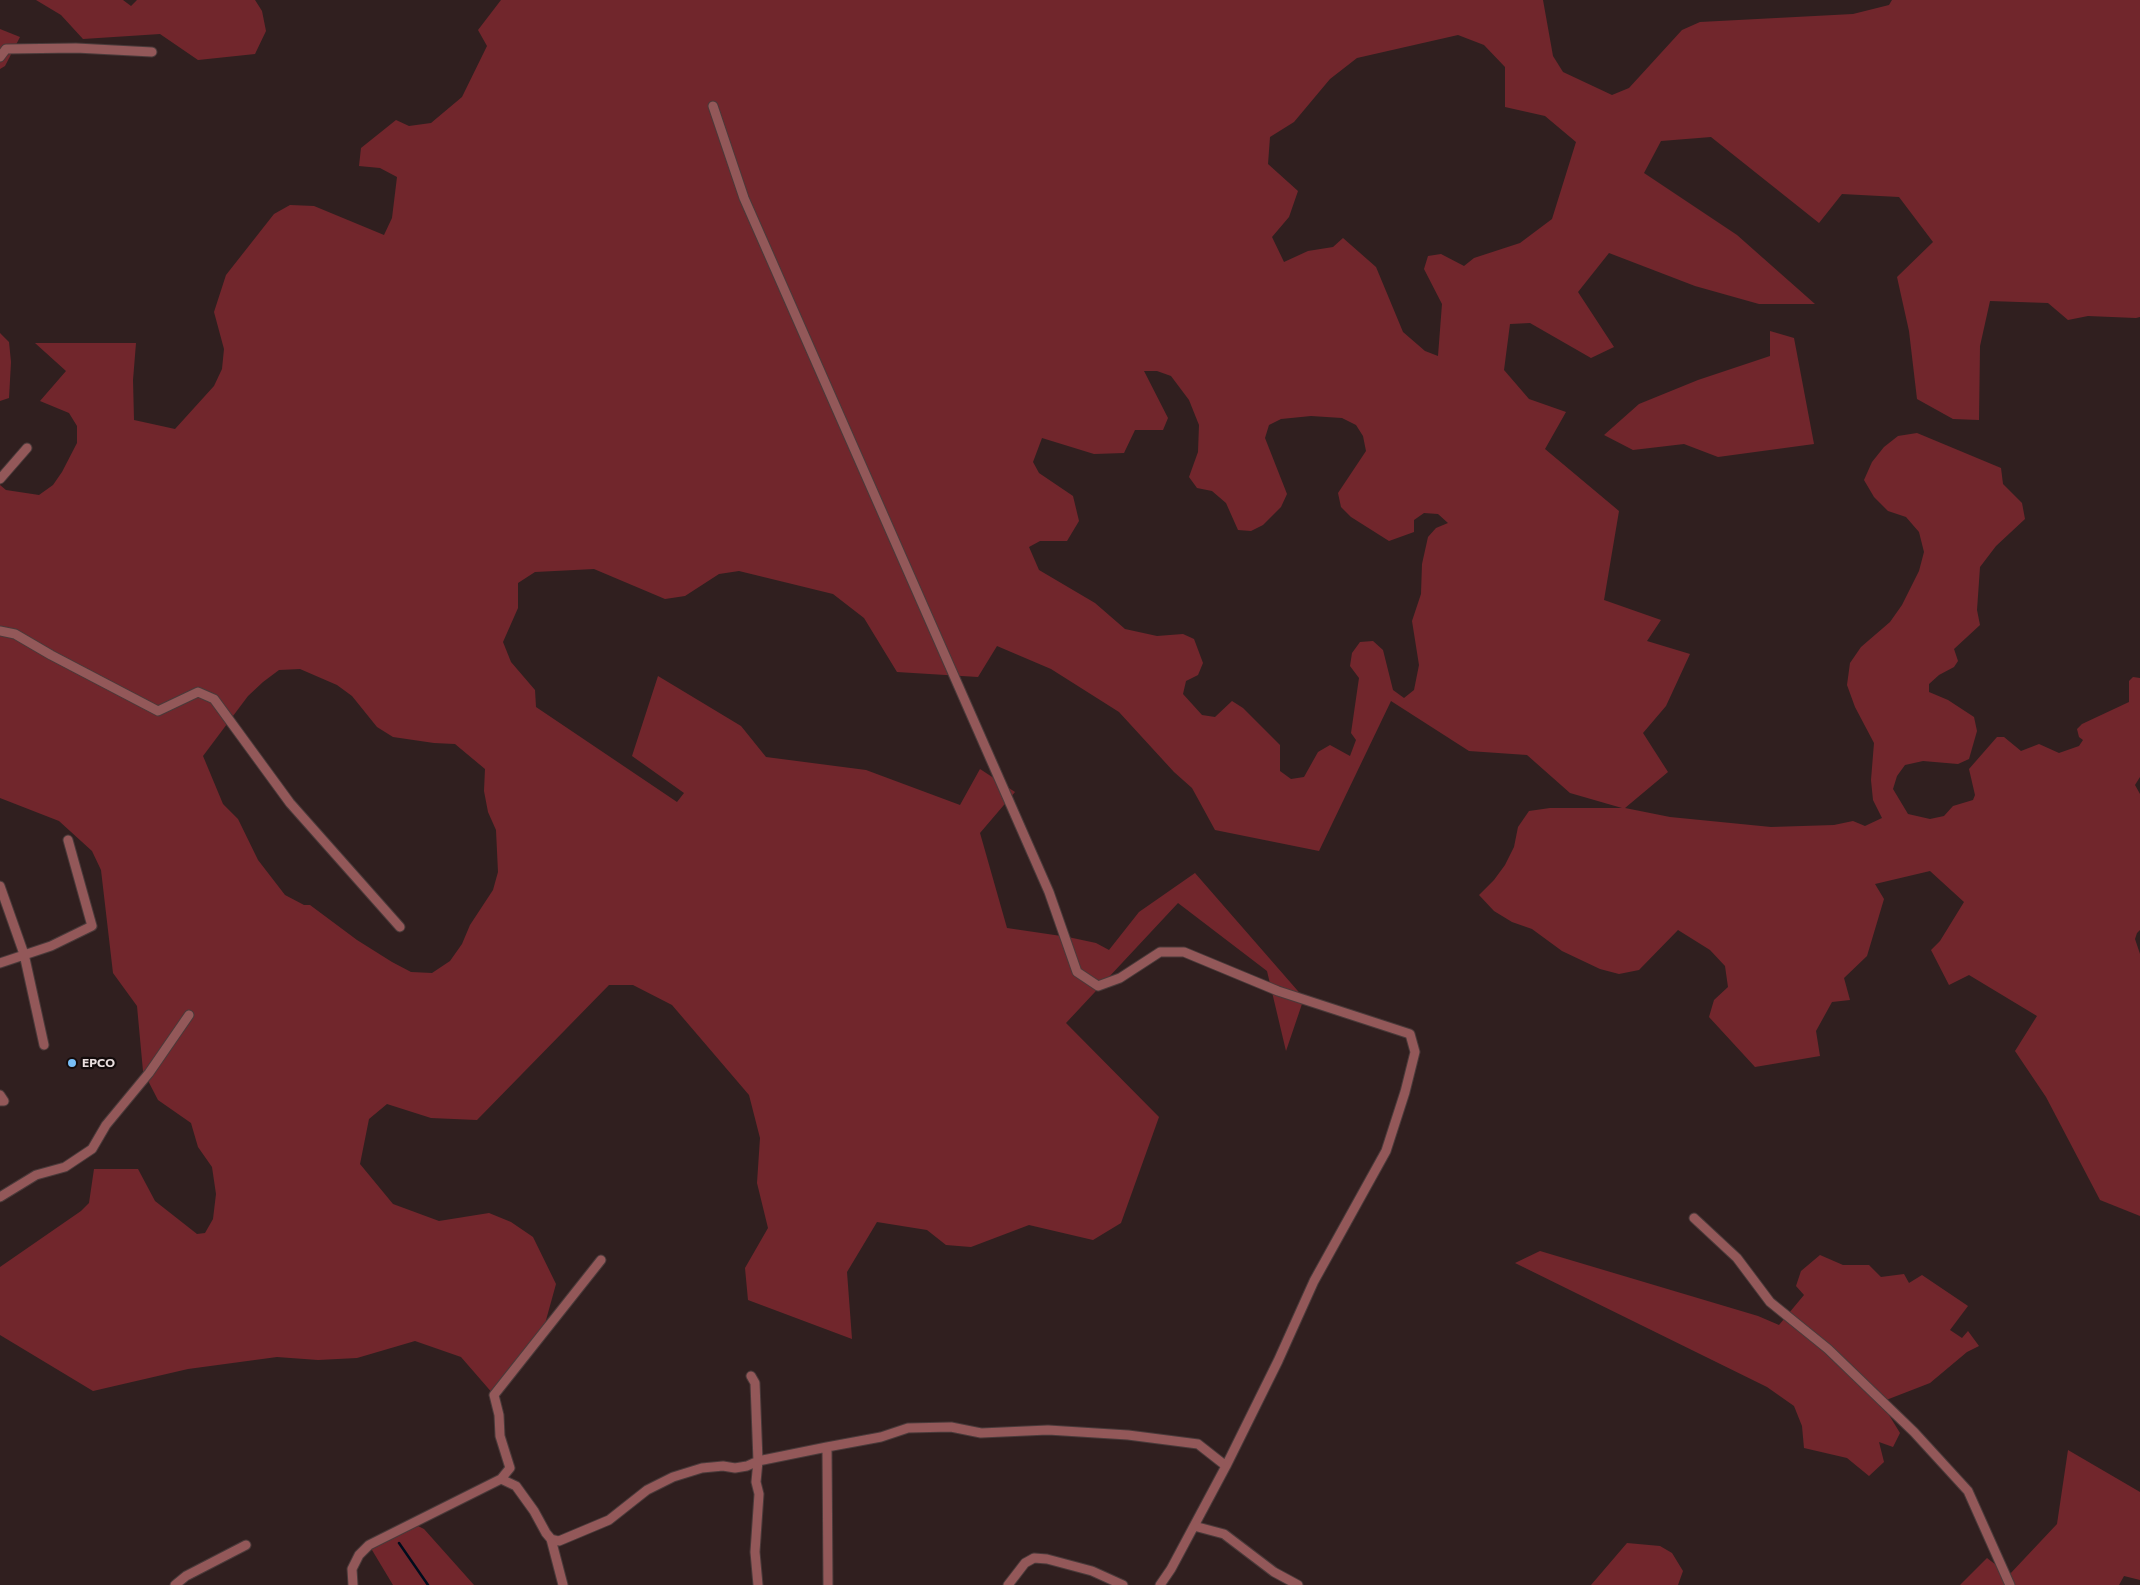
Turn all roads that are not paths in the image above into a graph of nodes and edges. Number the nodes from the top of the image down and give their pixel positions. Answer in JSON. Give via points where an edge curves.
{"nodes":[{"id":1,"x":152,"y":52,"type":"dead end"},
{"id":2,"x":0,"y":56,"type":"edge"},
{"id":3,"x":713,"y":106,"type":"dead end"},
{"id":4,"x":27,"y":448,"type":"dead end"},
{"id":5,"x":0,"y":479,"type":"edge"},
{"id":6,"x":0,"y":631,"type":"edge"},
{"id":7,"x":68,"y":840,"type":"dead end"},
{"id":8,"x":0,"y":886,"type":"edge"},
{"id":9,"x":400,"y":927,"type":"dead end"},
{"id":10,"x":24,"y":954,"type":"junction"},
{"id":11,"x":0,"y":962,"type":"edge"},
{"id":12,"x":188,"y":1015,"type":"dead end"},
{"id":13,"x":44,"y":1045,"type":"dead end"},
{"id":14,"x":0,"y":1095,"type":"edge"},
{"id":15,"x":0,"y":1101,"type":"edge"},
{"id":16,"x":0,"y":1197,"type":"edge"},
{"id":17,"x":1694,"y":1218,"type":"dead end"},
{"id":18,"x":601,"y":1260,"type":"dead end"},
{"id":19,"x":751,"y":1376,"type":"dead end"},
{"id":20,"x":827,"y":1448,"type":"junction"},
{"id":21,"x":758,"y":1461,"type":"junction"},
{"id":22,"x":1226,"y":1466,"type":"junction"},
{"id":23,"x":501,"y":1479,"type":"junction"},
{"id":24,"x":1194,"y":1526,"type":"junction"},
{"id":25,"x":551,"y":1539,"type":"junction"},
{"id":26,"x":246,"y":1545,"type":"dead end"},
{"id":27,"x":176,"y":1585,"type":"edge"},
{"id":28,"x":353,"y":1585,"type":"edge"},
{"id":29,"x":563,"y":1585,"type":"edge"},
{"id":30,"x":758,"y":1585,"type":"edge"},
{"id":31,"x":828,"y":1585,"type":"edge"},
{"id":32,"x":1008,"y":1585,"type":"edge"},
{"id":33,"x":1123,"y":1585,"type":"edge"},
{"id":34,"x":1160,"y":1585,"type":"edge"},
{"id":35,"x":1298,"y":1585,"type":"edge"},
{"id":36,"x":2010,"y":1585,"type":"edge"}],
"edges":[{"from":1,"to":2,"type":"street","via":[[6,49]]},
{"from":3,"to":22,"type":"street","via":[[744,198],[1049,892],[1077,972],[1098,986],[1120,978],[1160,952],[1184,952],[1278,991],[1410,1034],[1415,1052],[1386,1151],[1314,1281]]},
{"from":4,"to":5,"type":"street"},
{"from":6,"to":9,"type":"street","via":[[15,634],[158,711],[198,692],[214,699],[290,803]]},
{"from":7,"to":10,"type":"street","via":[[92,926],[51,946]]},
{"from":8,"to":10,"type":"street"},
{"from":10,"to":11,"type":"street"},
{"from":10,"to":13,"type":"street"},
{"from":12,"to":16,"type":"street","via":[[149,1073],[106,1125],[92,1149],[65,1167],[36,1175]]},
{"from":14,"to":15,"type":"street","via":[[4,1101]]},
{"from":17,"to":36,"type":"street","via":[[1737,1258],[1770,1302],[1850,1370],[1914,1432],[1968,1491]]},
{"from":18,"to":23,"type":"street","via":[[494,1395],[500,1436],[510,1468]]},
{"from":19,"to":21,"type":"street","via":[[755,1383]]},
{"from":20,"to":21,"type":"street"},
{"from":20,"to":22,"type":"street","via":[[908,1428],[952,1427],[981,1433],[1048,1430],[1198,1444]]},
{"from":20,"to":31,"type":"street"},
{"from":21,"to":25,"type":"street","via":[[747,1466],[702,1468],[673,1477],[647,1490],[609,1520],[559,1541]]},
{"from":21,"to":30,"type":"street","via":[[755,1552]]},
{"from":22,"to":24,"type":"street"},
{"from":23,"to":25,"type":"street","via":[[516,1486]]},
{"from":23,"to":28,"type":"street","via":[[369,1545],[358,1554],[352,1569]]},
{"from":24,"to":34,"type":"street"},
{"from":24,"to":35,"type":"street","via":[[1224,1534],[1274,1572]]},
{"from":25,"to":29,"type":"street"},
{"from":26,"to":27,"type":"street","via":[[186,1576]]},
{"from":32,"to":33,"type":"street","via":[[1025,1563],[1034,1558],[1092,1571]]}]}
